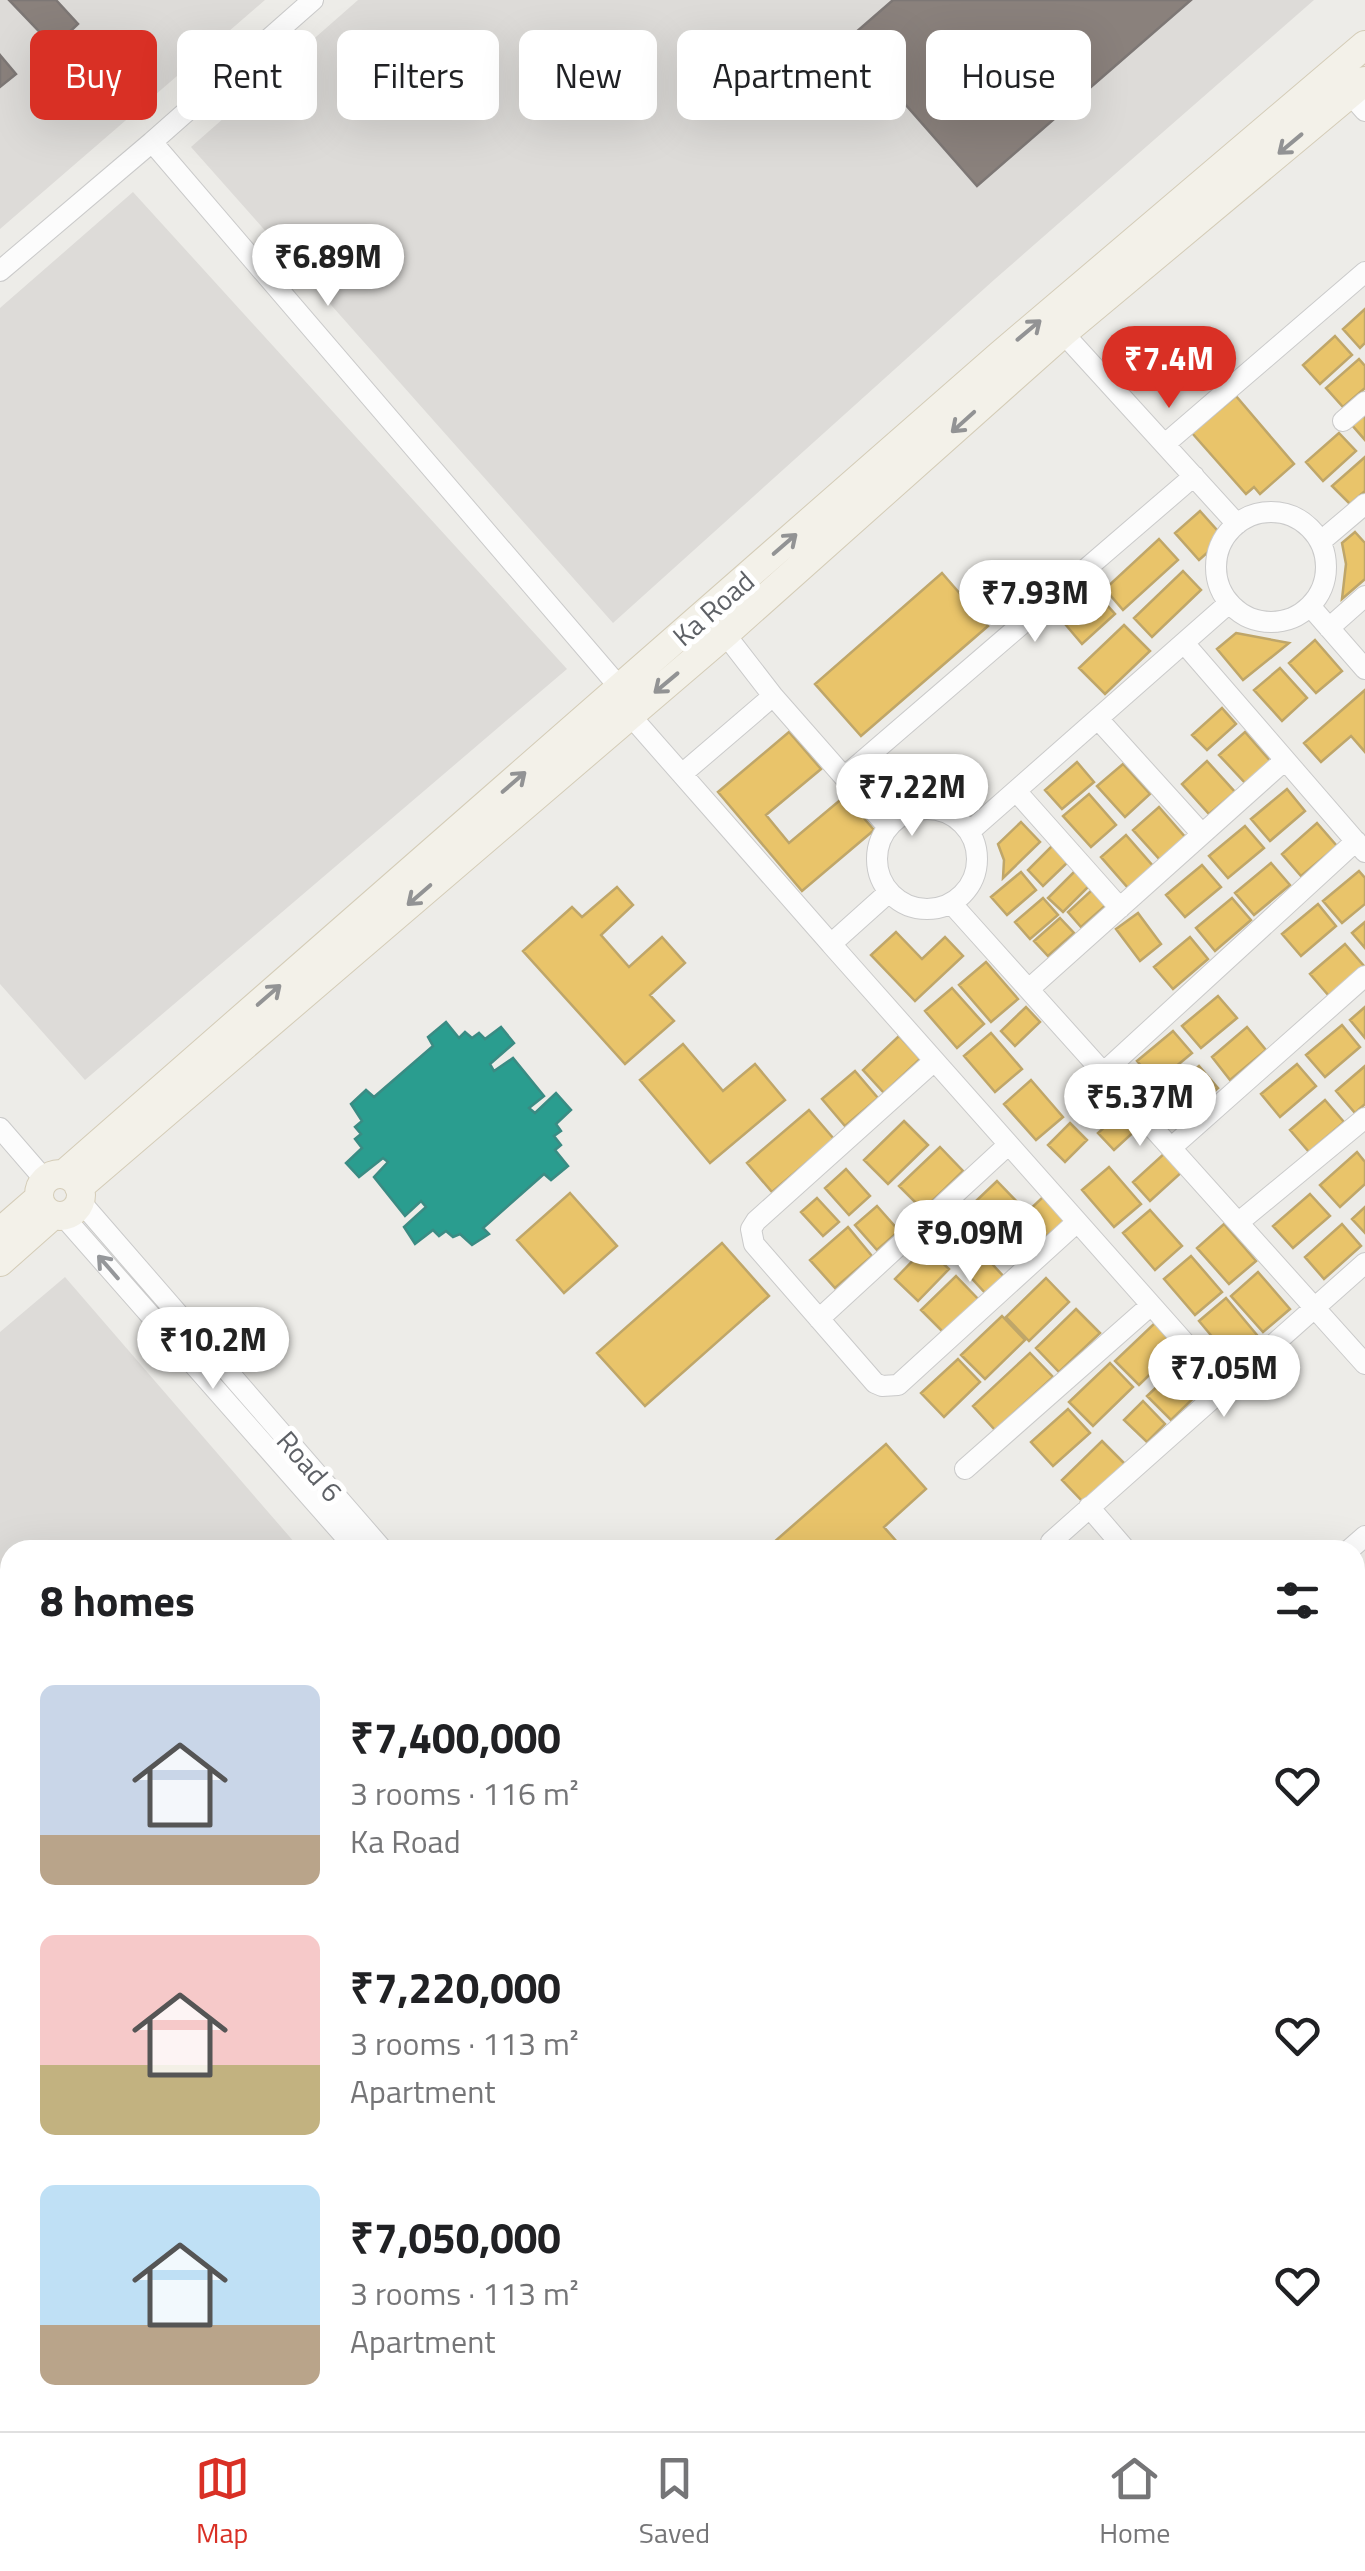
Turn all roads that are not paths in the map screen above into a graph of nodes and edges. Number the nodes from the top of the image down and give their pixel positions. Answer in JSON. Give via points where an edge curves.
{"nodes":[{"id":1,"x":313,"y":0,"type":"edge"},
{"id":2,"x":1365,"y":46,"type":"edge"},
{"id":3,"x":1360,"y":95,"type":"edge"},
{"id":4,"x":152,"y":142,"type":"junction"},
{"id":5,"x":0,"y":271,"type":"edge"},
{"id":6,"x":1365,"y":272,"type":"edge"},
{"id":7,"x":1063,"y":333,"type":"junction"},
{"id":8,"x":1365,"y":402,"type":"edge"},
{"id":9,"x":1343,"y":421,"type":"dead end"},
{"id":10,"x":1165,"y":444,"type":"junction"},
{"id":11,"x":1194,"y":476,"type":"junction"},
{"id":12,"x":1365,"y":504,"type":"edge"},
{"id":13,"x":1237,"y":524,"type":"junction"},
{"id":14,"x":1320,"y":542,"type":"junction"},
{"id":15,"x":1365,"y":596,"type":"edge"},
{"id":16,"x":1229,"y":603,"type":"junction"},
{"id":17,"x":1310,"y":606,"type":"junction"},
{"id":18,"x":1329,"y":628,"type":"junction"},
{"id":19,"x":725,"y":634,"type":"junction"},
{"id":20,"x":1184,"y":643,"type":"junction"},
{"id":21,"x":1365,"y":670,"type":"edge"},
{"id":22,"x":774,"y":696,"type":"junction"},
{"id":23,"x":625,"y":701,"type":"junction"},
{"id":24,"x":1098,"y":718,"type":"junction"},
{"id":25,"x":1284,"y":760,"type":"junction"},
{"id":26,"x":682,"y":774,"type":"junction"},
{"id":27,"x":844,"y":777,"type":"junction"},
{"id":28,"x":1016,"y":790,"type":"junction"},
{"id":29,"x":888,"y":827,"type":"junction"},
{"id":30,"x":969,"y":832,"type":"junction"},
{"id":31,"x":1202,"y":834,"type":"junction"},
{"id":32,"x":1360,"y":847,"type":"edge"},
{"id":33,"x":889,"y":892,"type":"junction"},
{"id":34,"x":952,"y":903,"type":"junction"},
{"id":35,"x":1120,"y":908,"type":"junction"},
{"id":36,"x":831,"y":944,"type":"junction"},
{"id":37,"x":1365,"y":976,"type":"edge"},
{"id":38,"x":1029,"y":990,"type":"junction"},
{"id":39,"x":933,"y":1062,"type":"junction"},
{"id":40,"x":1104,"y":1072,"type":"junction"},
{"id":41,"x":1365,"y":1118,"type":"edge"},
{"id":42,"x":0,"y":1128,"type":"edge"},
{"id":43,"x":1008,"y":1146,"type":"junction"},
{"id":44,"x":1172,"y":1147,"type":"junction"},
{"id":45,"x":61,"y":1196,"type":"junction"},
{"id":46,"x":1076,"y":1222,"type":"junction"},
{"id":47,"x":1239,"y":1222,"type":"junction"},
{"id":48,"x":0,"y":1232,"type":"edge"},
{"id":49,"x":0,"y":1262,"type":"edge"},
{"id":50,"x":1365,"y":1262,"type":"edge"},
{"id":51,"x":1315,"y":1305,"type":"junction"},
{"id":52,"x":1151,"y":1306,"type":"junction"},
{"id":53,"x":819,"y":1318,"type":"junction"},
{"id":54,"x":1365,"y":1364,"type":"edge"},
{"id":55,"x":1224,"y":1387,"type":"junction"},
{"id":56,"x":965,"y":1469,"type":"dead end"},
{"id":57,"x":1089,"y":1507,"type":"junction"},
{"id":58,"x":349,"y":1540,"type":"edge"},
{"id":59,"x":374,"y":1540,"type":"edge"},
{"id":60,"x":1053,"y":1540,"type":"edge"},
{"id":61,"x":1117,"y":1540,"type":"edge"}],
"edges":[{"from":1,"to":4,"type":"street"},
{"from":23,"to":2,"type":"main road","name":"Ka Road","one_way":true,"via":[[1000,354]]},
{"from":3,"to":7,"type":"main road","name":"Ka Road","one_way":true},
{"from":4,"to":5,"type":"street"},
{"from":4,"to":23,"type":"street"},
{"from":6,"to":10,"type":"street"},
{"from":7,"to":10,"type":"street"},
{"from":7,"to":19,"type":"main road","name":"Ka Road","one_way":true},
{"from":8,"to":9,"type":"street"},
{"from":10,"to":11,"type":"street"},
{"from":11,"to":13,"type":"street"},
{"from":11,"to":27,"type":"street"},
{"from":12,"to":14,"type":"street"},
{"from":13,"to":14,"type":"street","via":[[1277,512],[1309,528]]},
{"from":13,"to":16,"type":"street","via":[[1216,558],[1220,590]]},
{"from":14,"to":17,"type":"street","via":[[1325,577]]},
{"from":15,"to":18,"type":"street"},
{"from":16,"to":17,"type":"street","via":[[1276,622]]},
{"from":16,"to":20,"type":"street"},
{"from":17,"to":18,"type":"street"},
{"from":18,"to":21,"type":"street"},
{"from":19,"to":22,"type":"street"},
{"from":19,"to":23,"type":"main road","name":"Ka Road","one_way":true},
{"from":20,"to":24,"type":"street"},
{"from":20,"to":25,"type":"street"},
{"from":22,"to":26,"type":"street"},
{"from":22,"to":27,"type":"street"},
{"from":23,"to":26,"type":"street"},
{"from":23,"to":45,"type":"main road","name":"Ka Road"},
{"from":24,"to":28,"type":"street"},
{"from":24,"to":31,"type":"street"},
{"from":25,"to":31,"type":"street"},
{"from":25,"to":32,"type":"street"},
{"from":26,"to":36,"type":"street"},
{"from":27,"to":29,"type":"street"},
{"from":28,"to":30,"type":"street"},
{"from":28,"to":35,"type":"street"},
{"from":29,"to":30,"type":"street","via":[[930,809]]},
{"from":29,"to":33,"type":"street","via":[[876,857]]},
{"from":30,"to":34,"type":"street","via":[[977,863]]},
{"from":31,"to":35,"type":"street"},
{"from":32,"to":40,"type":"street"},
{"from":33,"to":34,"type":"street","via":[[922,909]]},
{"from":33,"to":36,"type":"street"},
{"from":34,"to":38,"type":"street"},
{"from":35,"to":38,"type":"street"},
{"from":36,"to":39,"type":"street"},
{"from":37,"to":44,"type":"street"},
{"from":38,"to":40,"type":"street"},
{"from":39,"to":43,"type":"street"},
{"from":39,"to":53,"type":"street","via":[[751,1229],[754,1244]]},
{"from":40,"to":44,"type":"street"},
{"from":41,"to":47,"type":"street"},
{"from":42,"to":45,"type":"street"},
{"from":43,"to":46,"type":"street"},
{"from":43,"to":53,"type":"street"},
{"from":44,"to":47,"type":"street"},
{"from":45,"to":48,"type":"main road","name":"Ka Road"},
{"from":45,"to":49,"type":"main road","name":"Ka Road"},
{"from":58,"to":45,"type":"street","name":"Road 6","one_way":true},
{"from":45,"to":59,"type":"street","name":"Road 6"},
{"from":46,"to":52,"type":"street"},
{"from":46,"to":53,"type":"street","via":[[898,1385],[875,1382]]},
{"from":47,"to":51,"type":"street"},
{"from":50,"to":51,"type":"street"},
{"from":51,"to":54,"type":"street"},
{"from":51,"to":55,"type":"street"},
{"from":52,"to":55,"type":"street"},
{"from":52,"to":56,"type":"street"},
{"from":55,"to":57,"type":"street"},
{"from":57,"to":60,"type":"street"},
{"from":57,"to":61,"type":"street"}]}
